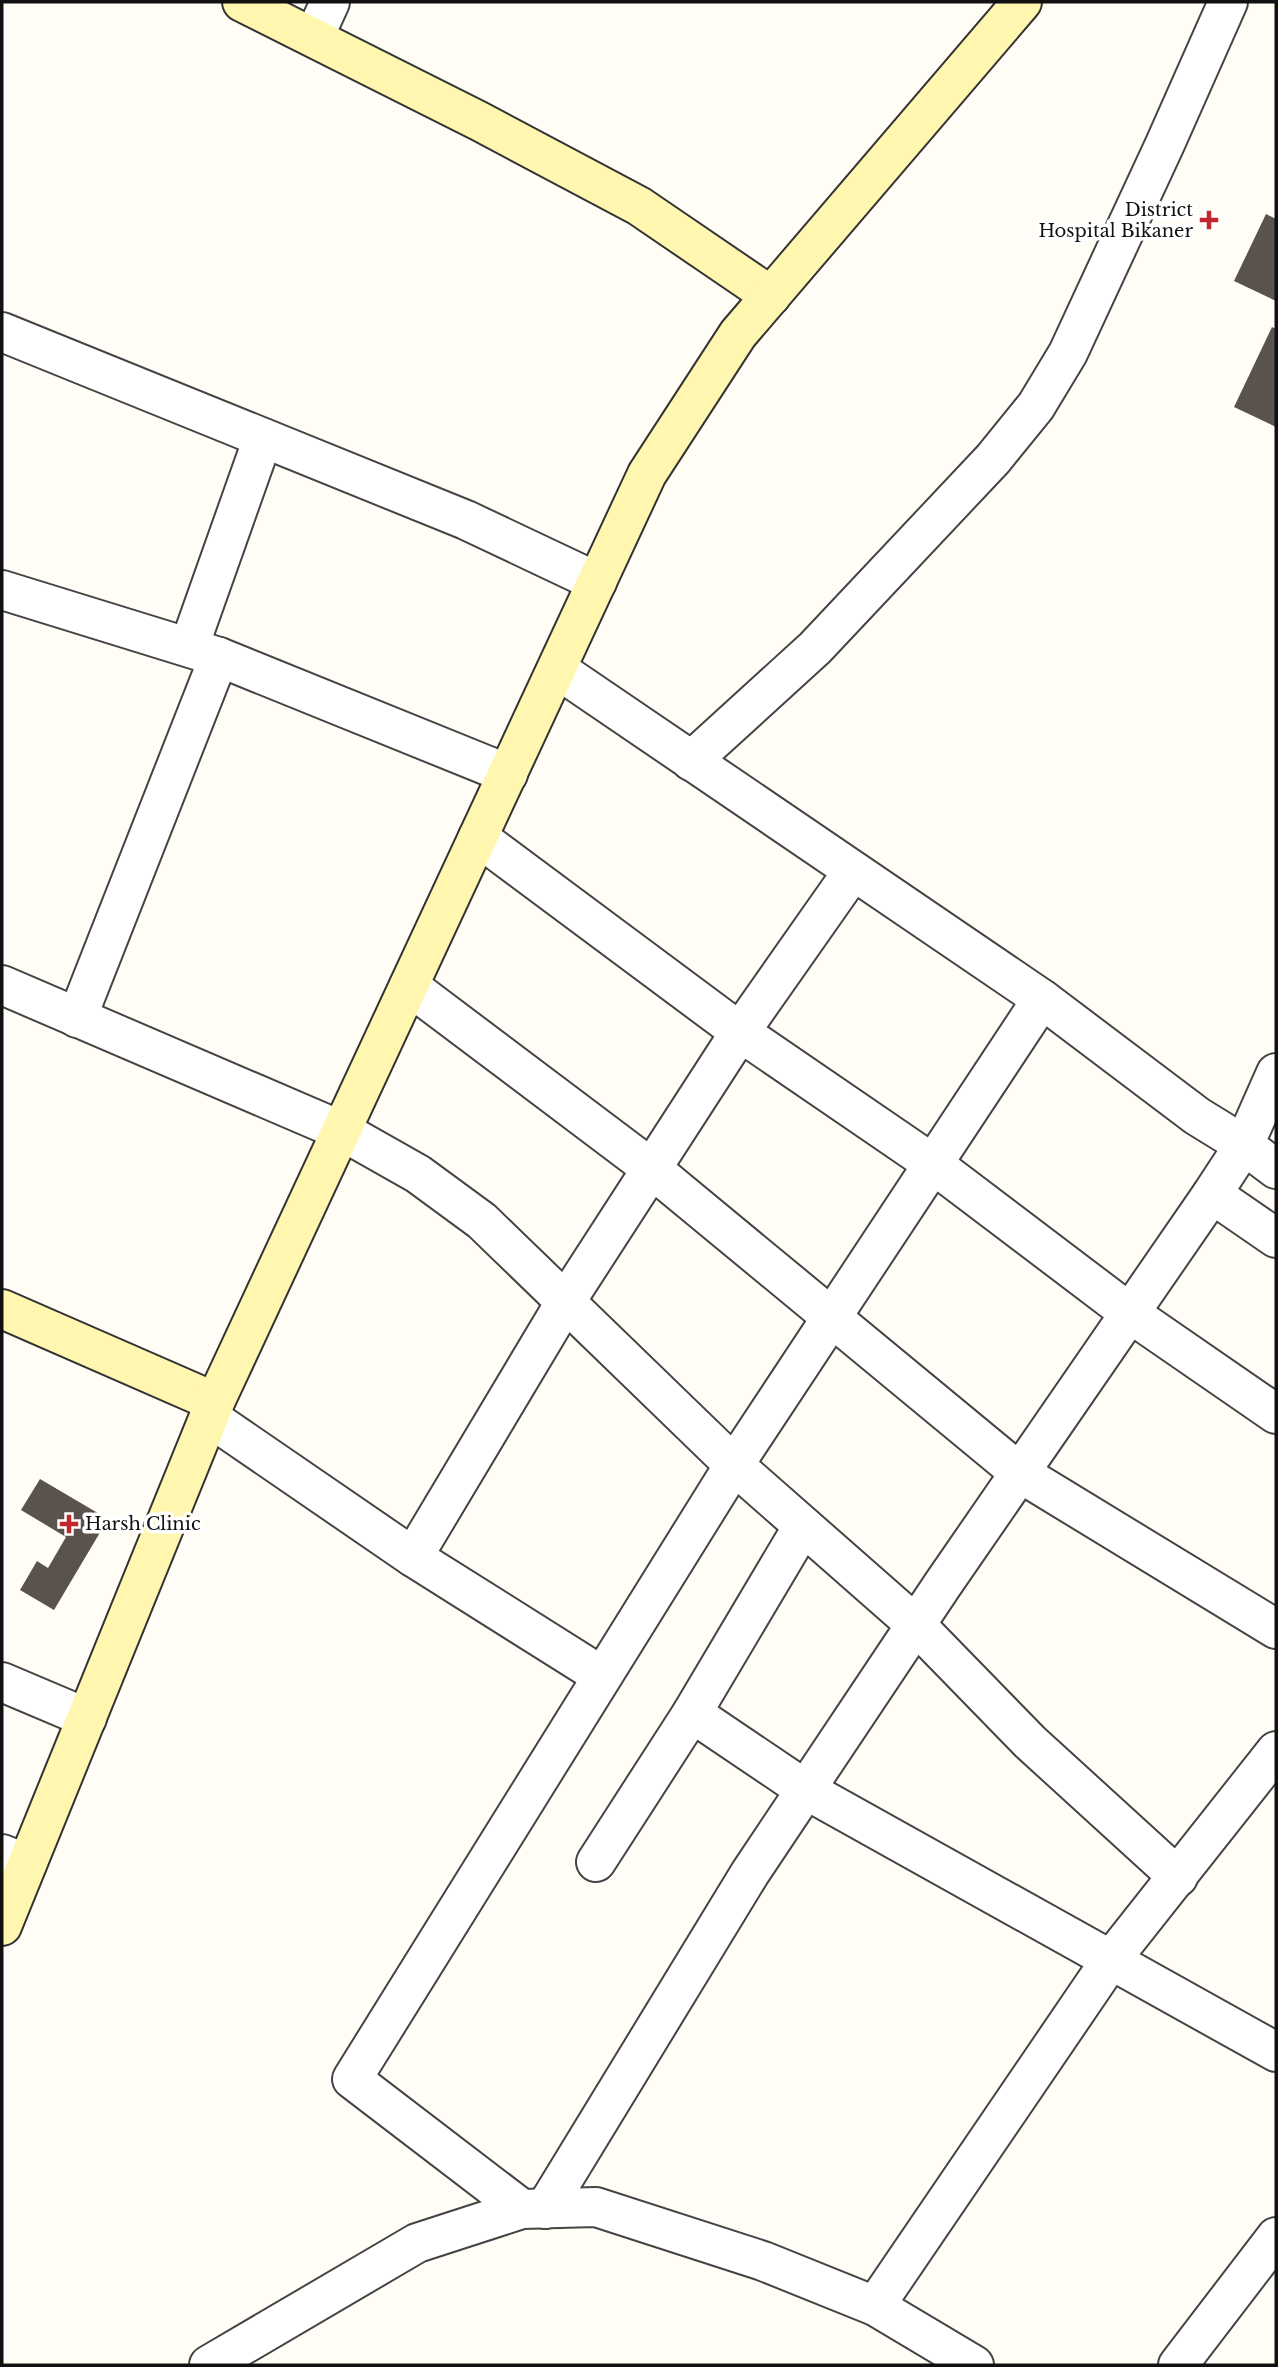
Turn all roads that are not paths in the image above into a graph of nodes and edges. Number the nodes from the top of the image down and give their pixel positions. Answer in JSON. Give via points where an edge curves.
{"nodes":[{"id":1,"x":242,"y":2,"type":"edge"},
{"id":2,"x":330,"y":2,"type":"edge"},
{"id":3,"x":1022,"y":2,"type":"edge"},
{"id":4,"x":1228,"y":2,"type":"edge"},
{"id":5,"x":314,"y":37,"type":"junction"},
{"id":6,"x":771,"y":296,"type":"junction"},
{"id":7,"x":2,"y":332,"type":"edge"},
{"id":8,"x":263,"y":438,"type":"junction"},
{"id":9,"x":597,"y":582,"type":"junction"},
{"id":10,"x":2,"y":590,"type":"edge"},
{"id":11,"x":204,"y":652,"type":"junction"},
{"id":12,"x":557,"y":669,"type":"junction"},
{"id":13,"x":691,"y":761,"type":"junction"},
{"id":14,"x":508,"y":774,"type":"junction"},
{"id":15,"x":478,"y":837,"type":"junction"},
{"id":16,"x":853,"y":871,"type":"junction"},
{"id":17,"x":2,"y":985,"type":"edge"},
{"id":18,"x":409,"y":986,"type":"junction"},
{"id":19,"x":1042,"y":999,"type":"junction"},
{"id":20,"x":77,"y":1018,"type":"junction"},
{"id":21,"x":740,"y":1032,"type":"junction"},
{"id":22,"x":1276,"y":1073,"type":"edge"},
{"id":23,"x":342,"y":1131,"type":"junction"},
{"id":24,"x":1244,"y":1145,"type":"junction"},
{"id":25,"x":933,"y":1164,"type":"junction"},
{"id":26,"x":652,"y":1169,"type":"junction"},
{"id":27,"x":1276,"y":1169,"type":"edge"},
{"id":28,"x":1212,"y":1194,"type":"junction"},
{"id":29,"x":1276,"y":1238,"type":"edge"},
{"id":30,"x":566,"y":1301,"type":"junction"},
{"id":31,"x":2,"y":1309,"type":"edge"},
{"id":32,"x":1131,"y":1314,"type":"junction"},
{"id":33,"x":831,"y":1317,"type":"junction"},
{"id":34,"x":212,"y":1410,"type":"junction"},
{"id":35,"x":1276,"y":1414,"type":"edge"},
{"id":36,"x":734,"y":1465,"type":"junction"},
{"id":37,"x":1020,"y":1474,"type":"junction"},
{"id":38,"x":803,"y":1526,"type":"junction"},
{"id":39,"x":413,"y":1557,"type":"junction"},
{"id":40,"x":916,"y":1625,"type":"junction"},
{"id":41,"x":1276,"y":1629,"type":"edge"},
{"id":42,"x":602,"y":1676,"type":"junction"},
{"id":43,"x":2,"y":1682,"type":"edge"},
{"id":44,"x":692,"y":1713,"type":"junction"},
{"id":45,"x":86,"y":1718,"type":"junction"},
{"id":46,"x":1276,"y":1751,"type":"edge"},
{"id":47,"x":806,"y":1790,"type":"junction"},
{"id":48,"x":14,"y":1859,"type":"edge"},
{"id":49,"x":596,"y":1862,"type":"dead end"},
{"id":50,"x":1178,"y":1877,"type":"junction"},
{"id":51,"x":2,"y":1926,"type":"edge"},
{"id":52,"x":1110,"y":1961,"type":"junction"},
{"id":53,"x":1276,"y":2052,"type":"edge"},
{"id":54,"x":534,"y":2209,"type":"junction"},
{"id":55,"x":1276,"y":2237,"type":"edge"},
{"id":56,"x":875,"y":2306,"type":"junction"},
{"id":57,"x":209,"y":2365,"type":"edge"},
{"id":58,"x":974,"y":2365,"type":"edge"},
{"id":59,"x":1178,"y":2365,"type":"edge"}],
"edges":[{"from":1,"to":5,"type":"street"},
{"from":2,"to":5,"type":"street"},
{"from":3,"to":6,"type":"street"},
{"from":4,"to":13,"type":"street","via":[[1068,353],[1036,407],[815,648]]},
{"from":5,"to":6,"type":"street","via":[[639,206]]},
{"from":6,"to":9,"type":"street","via":[[738,334],[647,474]]},
{"from":7,"to":8,"type":"street"},
{"from":8,"to":9,"type":"street","via":[[466,520]]},
{"from":8,"to":11,"type":"street"},
{"from":9,"to":12,"type":"street"},
{"from":10,"to":11,"type":"street"},
{"from":11,"to":14,"type":"street"},
{"from":11,"to":20,"type":"street"},
{"from":12,"to":13,"type":"street"},
{"from":12,"to":14,"type":"street"},
{"from":13,"to":16,"type":"street"},
{"from":14,"to":15,"type":"street"},
{"from":15,"to":18,"type":"street"},
{"from":15,"to":21,"type":"street"},
{"from":16,"to":19,"type":"street"},
{"from":16,"to":21,"type":"street"},
{"from":17,"to":20,"type":"street"},
{"from":18,"to":23,"type":"street"},
{"from":18,"to":26,"type":"street"},
{"from":19,"to":24,"type":"street","via":[[1197,1116]]},
{"from":19,"to":25,"type":"street"},
{"from":20,"to":23,"type":"street"},
{"from":21,"to":25,"type":"street"},
{"from":21,"to":26,"type":"street"},
{"from":22,"to":24,"type":"street"},
{"from":23,"to":30,"type":"street","via":[[418,1174],[471,1213]]},
{"from":23,"to":34,"type":"street"},
{"from":24,"to":27,"type":"street"},
{"from":24,"to":28,"type":"street"},
{"from":25,"to":32,"type":"street"},
{"from":25,"to":33,"type":"street"},
{"from":26,"to":30,"type":"street"},
{"from":26,"to":33,"type":"street"},
{"from":28,"to":29,"type":"street"},
{"from":28,"to":32,"type":"street"},
{"from":30,"to":36,"type":"street"},
{"from":30,"to":39,"type":"street"},
{"from":31,"to":34,"type":"street"},
{"from":32,"to":35,"type":"street"},
{"from":32,"to":37,"type":"street"},
{"from":33,"to":36,"type":"street"},
{"from":33,"to":37,"type":"street"},
{"from":34,"to":39,"type":"street"},
{"from":34,"to":45,"type":"street"},
{"from":36,"to":38,"type":"street"},
{"from":36,"to":42,"type":"street"},
{"from":37,"to":40,"type":"street"},
{"from":37,"to":41,"type":"street"},
{"from":38,"to":40,"type":"street"},
{"from":38,"to":44,"type":"street"},
{"from":39,"to":42,"type":"street"},
{"from":40,"to":47,"type":"street"},
{"from":40,"to":50,"type":"street","via":[[1030,1742]]},
{"from":42,"to":54,"type":"street","via":[[352,2079]]},
{"from":43,"to":45,"type":"street"},
{"from":44,"to":47,"type":"street"},
{"from":44,"to":49,"type":"street"},
{"from":45,"to":48,"type":"street"},
{"from":46,"to":50,"type":"street"},
{"from":47,"to":52,"type":"street"},
{"from":47,"to":54,"type":"street"},
{"from":48,"to":51,"type":"street"},
{"from":50,"to":52,"type":"street"},
{"from":52,"to":53,"type":"street"},
{"from":52,"to":56,"type":"street"},
{"from":54,"to":56,"type":"street","via":[[596,2207],[762,2261]]},
{"from":54,"to":57,"type":"street","via":[[417,2243]]},
{"from":55,"to":59,"type":"street"},
{"from":56,"to":58,"type":"street"}]}
